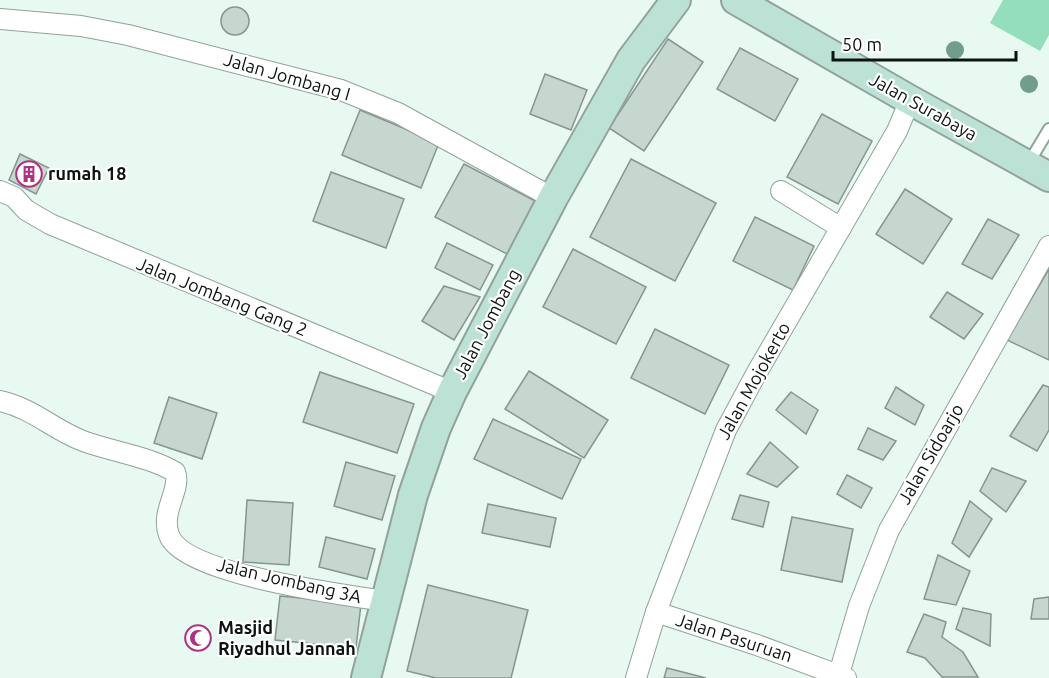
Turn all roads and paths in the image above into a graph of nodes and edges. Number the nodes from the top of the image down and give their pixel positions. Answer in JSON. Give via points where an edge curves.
{"nodes":[{"id":1,"x":676,"y":0,"type":"edge"},
{"id":2,"x":736,"y":0,"type":"edge"},
{"id":3,"x":0,"y":19,"type":"edge"},
{"id":4,"x":910,"y":100,"type":"junction"},
{"id":5,"x":1049,"y":129,"type":"edge"},
{"id":6,"x":1038,"y":171,"type":"edge"},
{"id":7,"x":0,"y":191,"type":"edge"},
{"id":8,"x":781,"y":191,"type":"dead end"},
{"id":9,"x":553,"y":198,"type":"junction"},
{"id":10,"x":841,"y":228,"type":"junction"},
{"id":11,"x":1049,"y":246,"type":"edge"},
{"id":12,"x":452,"y":393,"type":"junction"},
{"id":13,"x":0,"y":402,"type":"edge"},
{"id":14,"x":385,"y":601,"type":"junction"},
{"id":15,"x":656,"y":612,"type":"junction"},
{"id":16,"x":842,"y":676,"type":"edge"},
{"id":17,"x":366,"y":678,"type":"edge"},
{"id":18,"x":636,"y":678,"type":"edge"}],
"edges":[{"from":1,"to":9,"type":"main road","name":"Jalan Jombang","via":[[631,60]]},
{"from":2,"to":4,"type":"main road","name":"Jalan Surabaya"},
{"from":3,"to":9,"type":"street","name":"Jalan Jombang I","via":[[81,26],[128,35],[341,90],[398,113]]},
{"from":4,"to":6,"type":"main road","name":"Jalan Surabaya"},
{"from":4,"to":10,"type":"street","name":"Jalan Mojokerto","via":[[897,131]]},
{"from":5,"to":6,"type":"lane"},
{"from":7,"to":12,"type":"street","name":"Jalan Jombang Gang 2","via":[[50,224]]},
{"from":8,"to":10,"type":"street"},
{"from":9,"to":12,"type":"main road","name":"Jalan Jombang"},
{"from":10,"to":15,"type":"street","name":"Jalan Mojokerto","via":[[726,430]]},
{"from":11,"to":16,"type":"street","name":"Jalan Sidoarjo","via":[[889,530],[859,606]]},
{"from":12,"to":14,"type":"main road","name":"Jalan Jombang","via":[[423,462]]},
{"from":13,"to":14,"type":"street","name":"Jalan Jombang 3A","via":[[25,408],[82,440],[175,472],[177,480],[166,524],[170,537],[189,555],[242,574]]},
{"from":14,"to":17,"type":"main road","name":"Jalan Jombang"},
{"from":15,"to":16,"type":"street","name":"Jalan Pasuruan"},
{"from":15,"to":18,"type":"street","name":"Jalan Mojokerto"}]}
